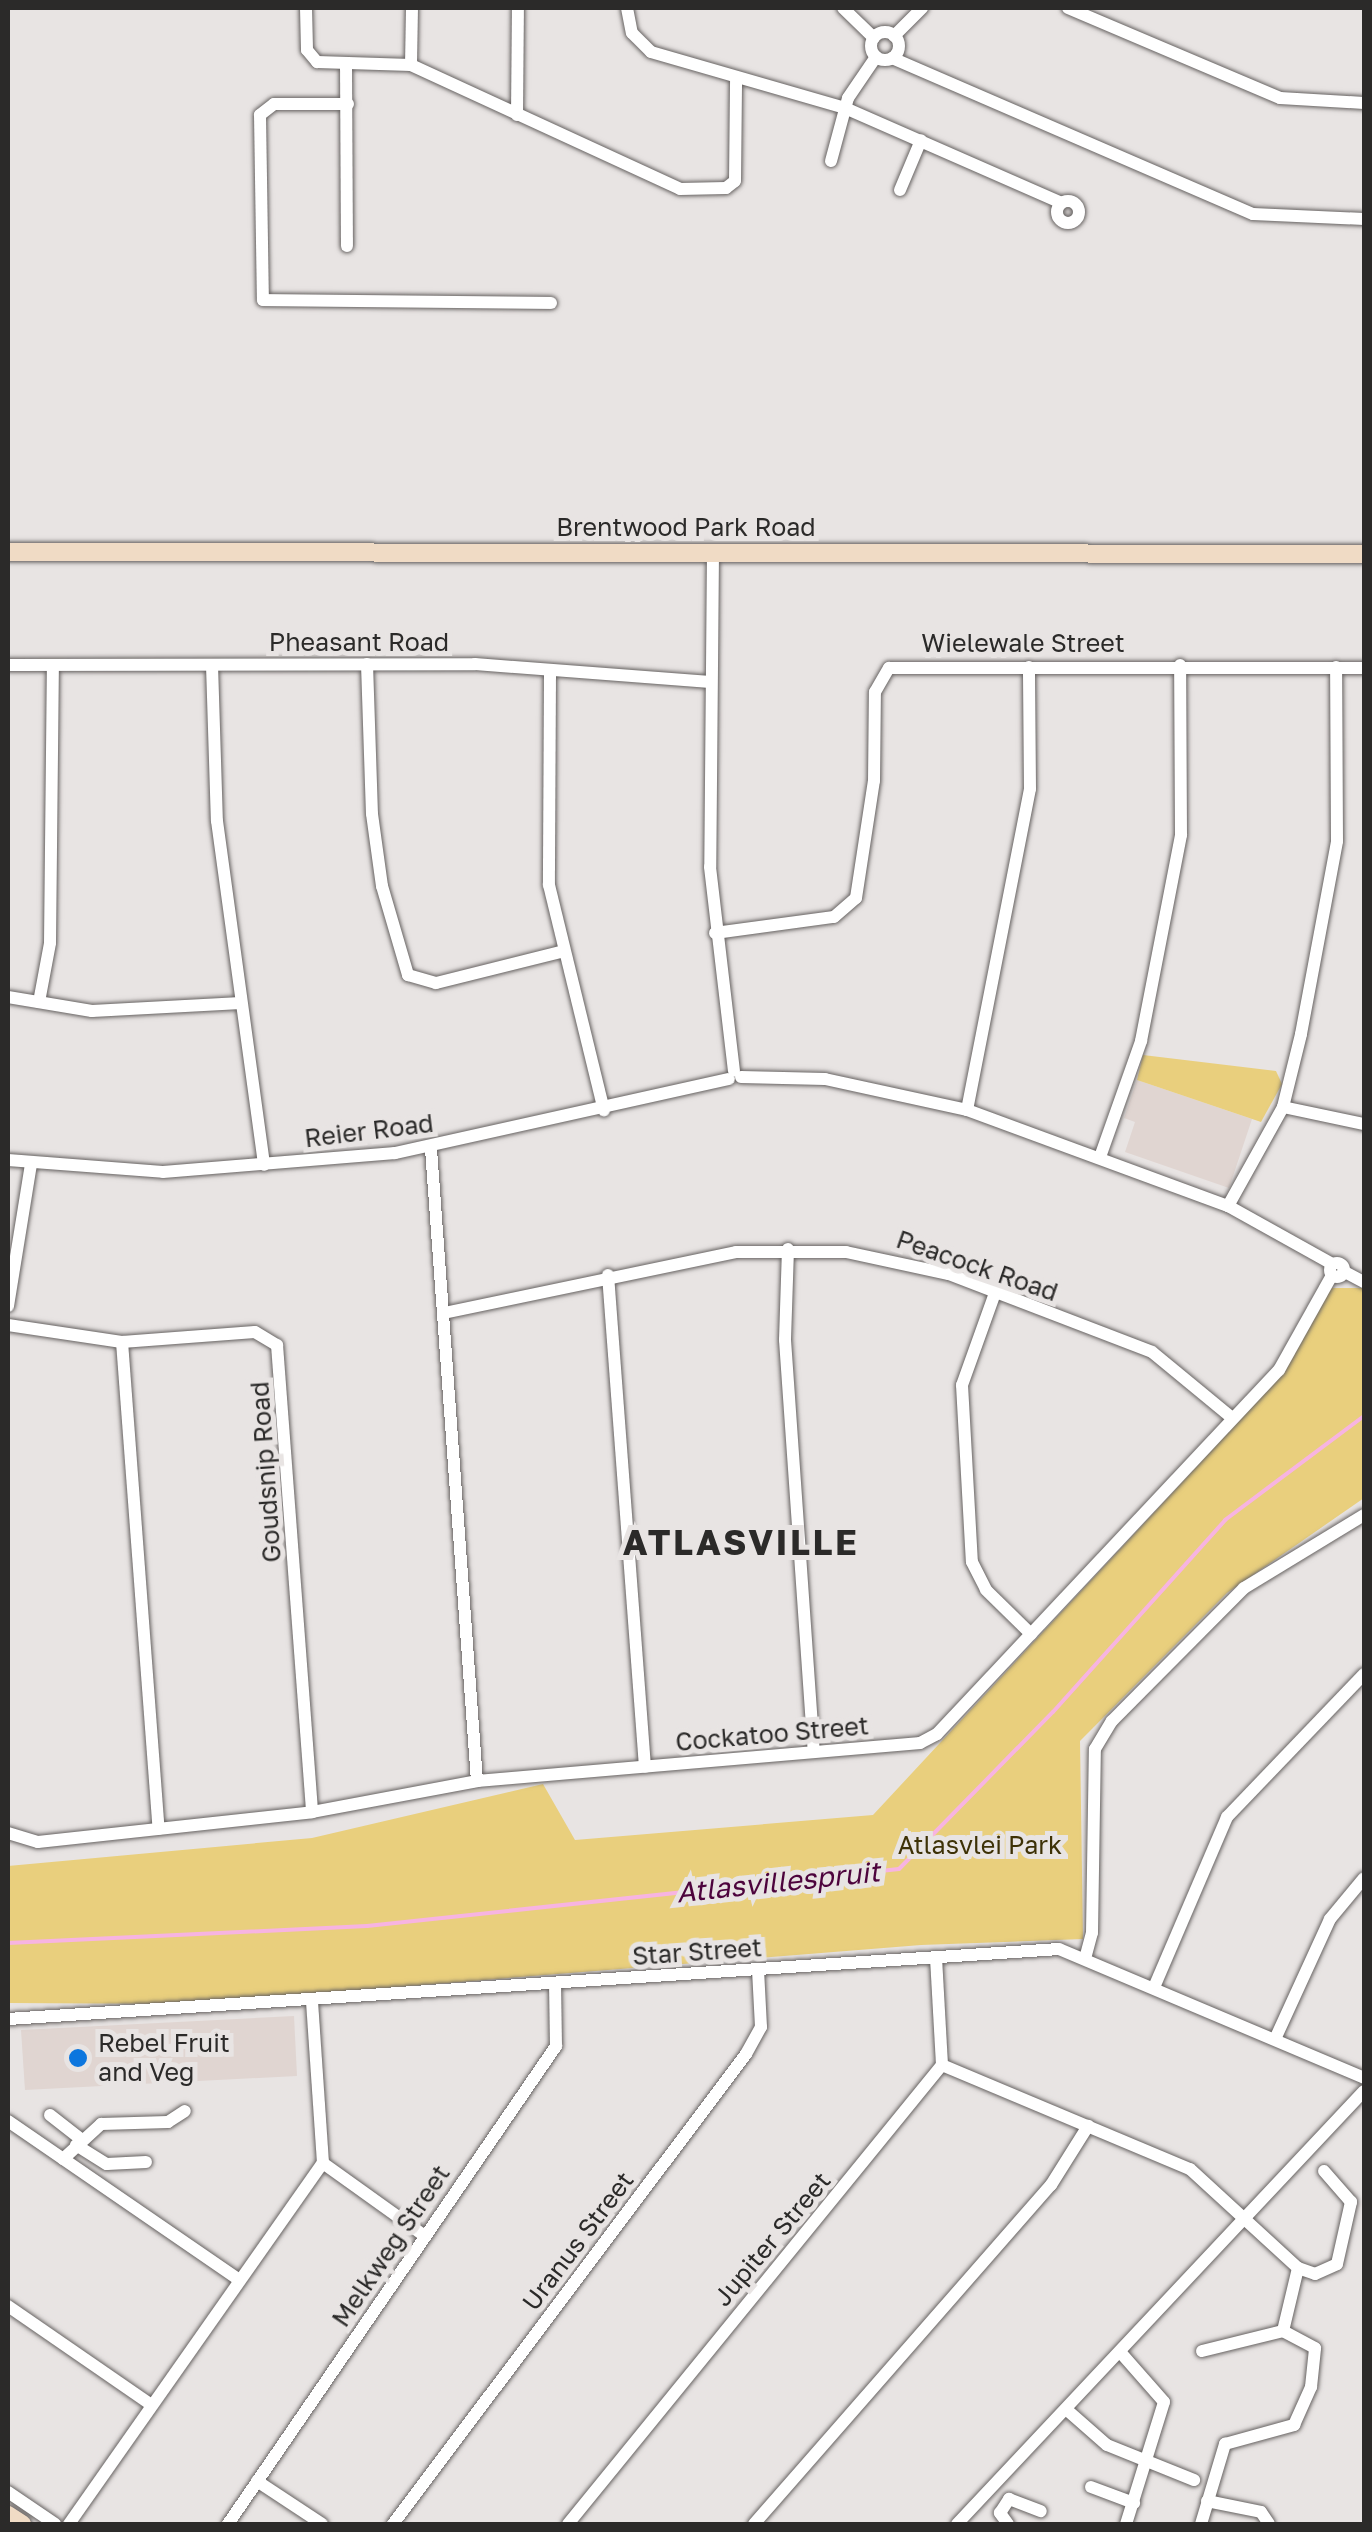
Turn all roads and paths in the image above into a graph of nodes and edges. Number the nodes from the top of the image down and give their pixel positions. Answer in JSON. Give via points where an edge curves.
{"nodes":[{"id":1,"x":306,"y":8,"type":"edge"},
{"id":2,"x":412,"y":8,"type":"edge"},
{"id":3,"x":518,"y":8,"type":"edge"},
{"id":4,"x":627,"y":8,"type":"edge"},
{"id":5,"x":843,"y":8,"type":"edge"},
{"id":6,"x":922,"y":8,"type":"edge"},
{"id":7,"x":1068,"y":8,"type":"edge"},
{"id":8,"x":894,"y":36,"type":"junction"},
{"id":9,"x":874,"y":38,"type":"junction"},
{"id":10,"x":876,"y":57,"type":"junction"},
{"id":11,"x":892,"y":58,"type":"junction"},
{"id":12,"x":346,"y":64,"type":"junction"},
{"id":13,"x":411,"y":65,"type":"junction"},
{"id":14,"x":736,"y":77,"type":"junction"},
{"id":15,"x":1364,"y":103,"type":"edge"},
{"id":16,"x":348,"y":104,"type":"junction"},
{"id":17,"x":845,"y":108,"type":"junction"},
{"id":18,"x":517,"y":115,"type":"junction"},
{"id":19,"x":921,"y":140,"type":"junction"},
{"id":20,"x":831,"y":161,"type":"dead end"},
{"id":21,"x":900,"y":190,"type":"dead end"},
{"id":22,"x":1062,"y":202,"type":"dead end"},
{"id":23,"x":1364,"y":220,"type":"edge"},
{"id":24,"x":347,"y":246,"type":"dead end"},
{"id":25,"x":551,"y":304,"type":"dead end"},
{"id":26,"x":8,"y":552,"type":"edge"},
{"id":27,"x":713,"y":552,"type":"junction"},
{"id":28,"x":1364,"y":554,"type":"edge"},
{"id":29,"x":367,"y":664,"type":"junction"},
{"id":30,"x":8,"y":665,"type":"edge"},
{"id":31,"x":212,"y":665,"type":"junction"},
{"id":32,"x":1180,"y":665,"type":"junction"},
{"id":33,"x":52,"y":666,"type":"junction"},
{"id":34,"x":1029,"y":667,"type":"junction"},
{"id":35,"x":1336,"y":667,"type":"junction"},
{"id":36,"x":1364,"y":668,"type":"edge"},
{"id":37,"x":550,"y":674,"type":"junction"},
{"id":38,"x":710,"y":682,"type":"junction"},
{"id":39,"x":715,"y":933,"type":"junction"},
{"id":40,"x":564,"y":951,"type":"junction"},
{"id":41,"x":8,"y":997,"type":"edge"},
{"id":42,"x":40,"y":1002,"type":"junction"},
{"id":43,"x":241,"y":1003,"type":"junction"},
{"id":44,"x":735,"y":1076,"type":"junction"},
{"id":45,"x":1283,"y":1107,"type":"junction"},
{"id":46,"x":604,"y":1110,"type":"junction"},
{"id":47,"x":967,"y":1110,"type":"junction"},
{"id":48,"x":1364,"y":1124,"type":"edge"},
{"id":49,"x":430,"y":1149,"type":"junction"},
{"id":50,"x":1100,"y":1157,"type":"junction"},
{"id":51,"x":8,"y":1160,"type":"edge"},
{"id":52,"x":31,"y":1164,"type":"junction"},
{"id":53,"x":264,"y":1165,"type":"junction"},
{"id":54,"x":1228,"y":1206,"type":"junction"},
{"id":55,"x":788,"y":1249,"type":"junction"},
{"id":56,"x":1336,"y":1270,"type":"junction"},
{"id":57,"x":608,"y":1275,"type":"junction"},
{"id":58,"x":1364,"y":1282,"type":"edge"},
{"id":59,"x":995,"y":1293,"type":"junction"},
{"id":60,"x":8,"y":1306,"type":"edge"},
{"id":61,"x":444,"y":1313,"type":"junction"},
{"id":62,"x":8,"y":1325,"type":"edge"},
{"id":63,"x":122,"y":1342,"type":"junction"},
{"id":64,"x":1232,"y":1418,"type":"junction"},
{"id":65,"x":1364,"y":1515,"type":"edge"},
{"id":66,"x":1032,"y":1634,"type":"junction"},
{"id":67,"x":1364,"y":1674,"type":"edge"},
{"id":68,"x":814,"y":1751,"type":"junction"},
{"id":69,"x":645,"y":1767,"type":"junction"},
{"id":70,"x":477,"y":1781,"type":"junction"},
{"id":71,"x":312,"y":1812,"type":"junction"},
{"id":72,"x":159,"y":1829,"type":"junction"},
{"id":73,"x":8,"y":1834,"type":"edge"},
{"id":74,"x":1364,"y":1878,"type":"edge"},
{"id":75,"x":1086,"y":1956,"type":"junction"},
{"id":76,"x":936,"y":1958,"type":"junction"},
{"id":77,"x":758,"y":1970,"type":"junction"},
{"id":78,"x":556,"y":1984,"type":"junction"},
{"id":79,"x":1156,"y":1985,"type":"junction"},
{"id":80,"x":312,"y":2000,"type":"junction"},
{"id":81,"x":8,"y":2020,"type":"edge"},
{"id":82,"x":1276,"y":2037,"type":"junction"},
{"id":83,"x":942,"y":2065,"type":"junction"},
{"id":84,"x":1364,"y":2078,"type":"edge"},
{"id":85,"x":1364,"y":2092,"type":"edge"},
{"id":86,"x":185,"y":2111,"type":"dead end"},
{"id":87,"x":50,"y":2115,"type":"dead end"},
{"id":88,"x":8,"y":2121,"type":"edge"},
{"id":89,"x":1088,"y":2126,"type":"junction"},
{"id":90,"x":78,"y":2142,"type":"junction"},
{"id":91,"x":63,"y":2158,"type":"junction"},
{"id":92,"x":146,"y":2162,"type":"dead end"},
{"id":93,"x":323,"y":2163,"type":"junction"},
{"id":94,"x":1324,"y":2171,"type":"dead end"},
{"id":95,"x":1245,"y":2217,"type":"junction"},
{"id":96,"x":424,"y":2236,"type":"junction"},
{"id":97,"x":1298,"y":2268,"type":"junction"},
{"id":98,"x":238,"y":2279,"type":"junction"},
{"id":99,"x":8,"y":2306,"type":"edge"},
{"id":100,"x":1283,"y":2331,"type":"junction"},
{"id":101,"x":1202,"y":2351,"type":"dead end"},
{"id":102,"x":1121,"y":2353,"type":"junction"},
{"id":103,"x":150,"y":2404,"type":"junction"},
{"id":104,"x":1067,"y":2410,"type":"junction"},
{"id":105,"x":1147,"y":2462,"type":"junction"},
{"id":106,"x":1194,"y":2480,"type":"dead end"},
{"id":107,"x":258,"y":2481,"type":"junction"},
{"id":108,"x":1091,"y":2487,"type":"dead end"},
{"id":109,"x":8,"y":2492,"type":"edge"},
{"id":110,"x":1208,"y":2501,"type":"junction"},
{"id":111,"x":1134,"y":2503,"type":"junction"},
{"id":112,"x":1041,"y":2511,"type":"dead end"},
{"id":113,"x":8,"y":2514,"type":"edge"},
{"id":114,"x":966,"y":2522,"type":"edge"},
{"id":115,"x":22,"y":2524,"type":"edge"},
{"id":116,"x":54,"y":2524,"type":"edge"},
{"id":117,"x":68,"y":2524,"type":"edge"},
{"id":118,"x":228,"y":2524,"type":"edge"},
{"id":119,"x":322,"y":2524,"type":"edge"},
{"id":120,"x":393,"y":2524,"type":"edge"},
{"id":121,"x":568,"y":2524,"type":"edge"},
{"id":122,"x":754,"y":2524,"type":"edge"},
{"id":123,"x":1008,"y":2524,"type":"edge"},
{"id":124,"x":1126,"y":2524,"type":"edge"},
{"id":125,"x":1201,"y":2524,"type":"edge"},
{"id":126,"x":1269,"y":2524,"type":"edge"}],
"edges":[{"from":1,"to":12,"type":"street","via":[[310,57]]},
{"from":2,"to":13,"type":"street"},
{"from":3,"to":18,"type":"street"},
{"from":4,"to":14,"type":"street","via":[[632,33],[646,49]]},
{"from":5,"to":9,"type":"street"},
{"from":6,"to":8,"type":"street"},
{"from":7,"to":15,"type":"street","via":[[1280,98]]},
{"from":8,"to":9,"type":"street"},
{"from":8,"to":11,"type":"street","via":[[898,48]]},
{"from":9,"to":10,"type":"street"},
{"from":10,"to":11,"type":"street"},
{"from":10,"to":17,"type":"street"},
{"from":11,"to":23,"type":"street","via":[[1253,214]]},
{"from":12,"to":13,"type":"street"},
{"from":12,"to":16,"type":"street"},
{"from":13,"to":18,"type":"street"},
{"from":14,"to":17,"type":"street"},
{"from":14,"to":18,"type":"street","via":[[736,177],[726,188],[672,187]]},
{"from":16,"to":24,"type":"street"},
{"from":16,"to":25,"type":"street","via":[[274,104],[260,114],[263,300]]},
{"from":17,"to":19,"type":"street"},
{"from":17,"to":20,"type":"street"},
{"from":19,"to":21,"type":"street"},
{"from":19,"to":22,"type":"street"},
{"from":26,"to":27,"type":"street","name":"Brentwood Park Road"},
{"from":27,"to":28,"type":"street","name":"Brentwood Park Road"},
{"from":27,"to":38,"type":"street"},
{"from":29,"to":31,"type":"street","name":"Pheasant Road"},
{"from":29,"to":37,"type":"street","name":"Pheasant Road","via":[[476,664]]},
{"from":29,"to":40,"type":"street","via":[[372,814],[382,886],[408,974],[436,983]]},
{"from":30,"to":33,"type":"street","name":"Pheasant Road"},
{"from":31,"to":33,"type":"street","name":"Pheasant Road"},
{"from":31,"to":43,"type":"street","via":[[213,785]]},
{"from":32,"to":34,"type":"street","name":"Wielewale Street"},
{"from":32,"to":35,"type":"street","name":"Wielewale Street"},
{"from":32,"to":50,"type":"street","via":[[1181,836],[1140,1041]]},
{"from":33,"to":42,"type":"street","via":[[50,944]]},
{"from":34,"to":39,"type":"street","name":"Wielewale Street","via":[[889,668],[878,678],[874,781],[856,898],[834,918]]},
{"from":34,"to":47,"type":"street","via":[[1030,789]]},
{"from":35,"to":36,"type":"street","name":"Wielewale Street"},
{"from":35,"to":45,"type":"street","via":[[1336,842]]},
{"from":37,"to":38,"type":"street","name":"Pheasant Road"},
{"from":37,"to":40,"type":"street","via":[[549,885]]},
{"from":38,"to":39,"type":"street"},
{"from":39,"to":44,"type":"street"},
{"from":40,"to":46,"type":"street"},
{"from":41,"to":42,"type":"street"},
{"from":42,"to":43,"type":"street","via":[[141,1012]]},
{"from":43,"to":53,"type":"street"},
{"from":44,"to":46,"type":"street","name":"Reier Road"},
{"from":44,"to":47,"type":"street","name":"Reier Road","via":[[825,1079]]},
{"from":45,"to":48,"type":"street"},
{"from":45,"to":54,"type":"street"},
{"from":46,"to":49,"type":"street","name":"Reier Road"},
{"from":47,"to":50,"type":"street","name":"Reier Road"},
{"from":49,"to":53,"type":"street","name":"Reier Road"},
{"from":49,"to":61,"type":"street"},
{"from":50,"to":54,"type":"street","name":"Reier Road"},
{"from":51,"to":52,"type":"street","name":"Reier Road"},
{"from":52,"to":53,"type":"street","name":"Reier Road","via":[[140,1172]]},
{"from":52,"to":60,"type":"street"},
{"from":54,"to":56,"type":"street","name":"Reier Road"},
{"from":55,"to":57,"type":"street","name":"Peacock Road"},
{"from":55,"to":59,"type":"street","name":"Peacock Road","via":[[898,1259]]},
{"from":55,"to":68,"type":"street","via":[[785,1340]]},
{"from":56,"to":58,"type":"street","name":"Reier Road"},
{"from":56,"to":64,"type":"street","name":"Cockatoo Street","via":[[1279,1370]]},
{"from":57,"to":61,"type":"street","name":"Peacock Road"},
{"from":57,"to":69,"type":"street"},
{"from":59,"to":64,"type":"street","name":"Peacock Road","via":[[1152,1352]]},
{"from":59,"to":66,"type":"street","via":[[962,1385],[972,1562],[986,1590]]},
{"from":61,"to":70,"type":"street"},
{"from":62,"to":63,"type":"street","name":"Goudsnip Road"},
{"from":63,"to":71,"type":"street","name":"Goudsnip Road","via":[[255,1332],[279,1351]]},
{"from":63,"to":72,"type":"street"},
{"from":64,"to":66,"type":"street","name":"Cockatoo Street"},
{"from":65,"to":75,"type":"street","via":[[1244,1588],[1112,1721],[1095,1748],[1092,1933]]},
{"from":66,"to":68,"type":"street","name":"Cockatoo Street","via":[[937,1734],[899,1747]]},
{"from":67,"to":79,"type":"street","via":[[1227,1817]]},
{"from":68,"to":69,"type":"street","name":"Cockatoo Street"},
{"from":69,"to":70,"type":"street","name":"Cockatoo Street"},
{"from":70,"to":71,"type":"street","name":"Cockatoo Street"},
{"from":71,"to":72,"type":"street","name":"Cockatoo Street"},
{"from":72,"to":73,"type":"street","name":"Cockatoo Street","via":[[30,1843]]},
{"from":74,"to":82,"type":"street","via":[[1330,1919]]},
{"from":75,"to":76,"type":"street","name":"Star Street","via":[[1059,1949]]},
{"from":75,"to":79,"type":"street","name":"Star Street"},
{"from":76,"to":77,"type":"street","name":"Star Street"},
{"from":76,"to":83,"type":"street"},
{"from":77,"to":78,"type":"street","name":"Star Street"},
{"from":77,"to":120,"type":"street","name":"Uranus Street","via":[[760,2027],[746,2054]]},
{"from":78,"to":80,"type":"street","name":"Star Street"},
{"from":78,"to":96,"type":"street","name":"Melkweg Street","via":[[556,2046]]},
{"from":79,"to":82,"type":"street","name":"Star Street"},
{"from":80,"to":81,"type":"street","name":"Star Street"},
{"from":80,"to":93,"type":"street"},
{"from":82,"to":84,"type":"street","name":"Star Street"},
{"from":83,"to":89,"type":"street"},
{"from":83,"to":121,"type":"street","name":"Jupiter Street"},
{"from":85,"to":95,"type":"street"},
{"from":86,"to":90,"type":"street","via":[[168,2122],[101,2124]]},
{"from":87,"to":90,"type":"street"},
{"from":88,"to":91,"type":"street"},
{"from":89,"to":95,"type":"street","via":[[1190,2169]]},
{"from":89,"to":122,"type":"street","via":[[1051,2185]]},
{"from":90,"to":91,"type":"street"},
{"from":90,"to":92,"type":"street","via":[[107,2164]]},
{"from":91,"to":98,"type":"street"},
{"from":93,"to":96,"type":"street"},
{"from":93,"to":98,"type":"street"},
{"from":94,"to":97,"type":"street","via":[[1351,2202],[1340,2254],[1331,2272]]},
{"from":95,"to":97,"type":"street"},
{"from":95,"to":102,"type":"street"},
{"from":96,"to":107,"type":"street","name":"Melkweg Street"},
{"from":97,"to":100,"type":"street"},
{"from":98,"to":103,"type":"street"},
{"from":99,"to":103,"type":"street"},
{"from":100,"to":101,"type":"street"},
{"from":100,"to":110,"type":"street","via":[[1315,2348],[1309,2391],[1289,2428],[1225,2444]]},
{"from":102,"to":104,"type":"street"},
{"from":102,"to":105,"type":"street","via":[[1163,2398]]},
{"from":103,"to":117,"type":"street"},
{"from":104,"to":105,"type":"street","via":[[1098,2440]]},
{"from":104,"to":114,"type":"street"},
{"from":105,"to":106,"type":"street"},
{"from":105,"to":111,"type":"street"},
{"from":107,"to":118,"type":"street","name":"Melkweg Street"},
{"from":107,"to":119,"type":"street"},
{"from":108,"to":111,"type":"street"},
{"from":109,"to":116,"type":"street"},
{"from":110,"to":125,"type":"street"},
{"from":110,"to":126,"type":"street","via":[[1262,2512]]},
{"from":111,"to":124,"type":"street"},
{"from":112,"to":123,"type":"street","via":[[1009,2499],[1000,2513]]},
{"from":113,"to":115,"type":"street"}]}
